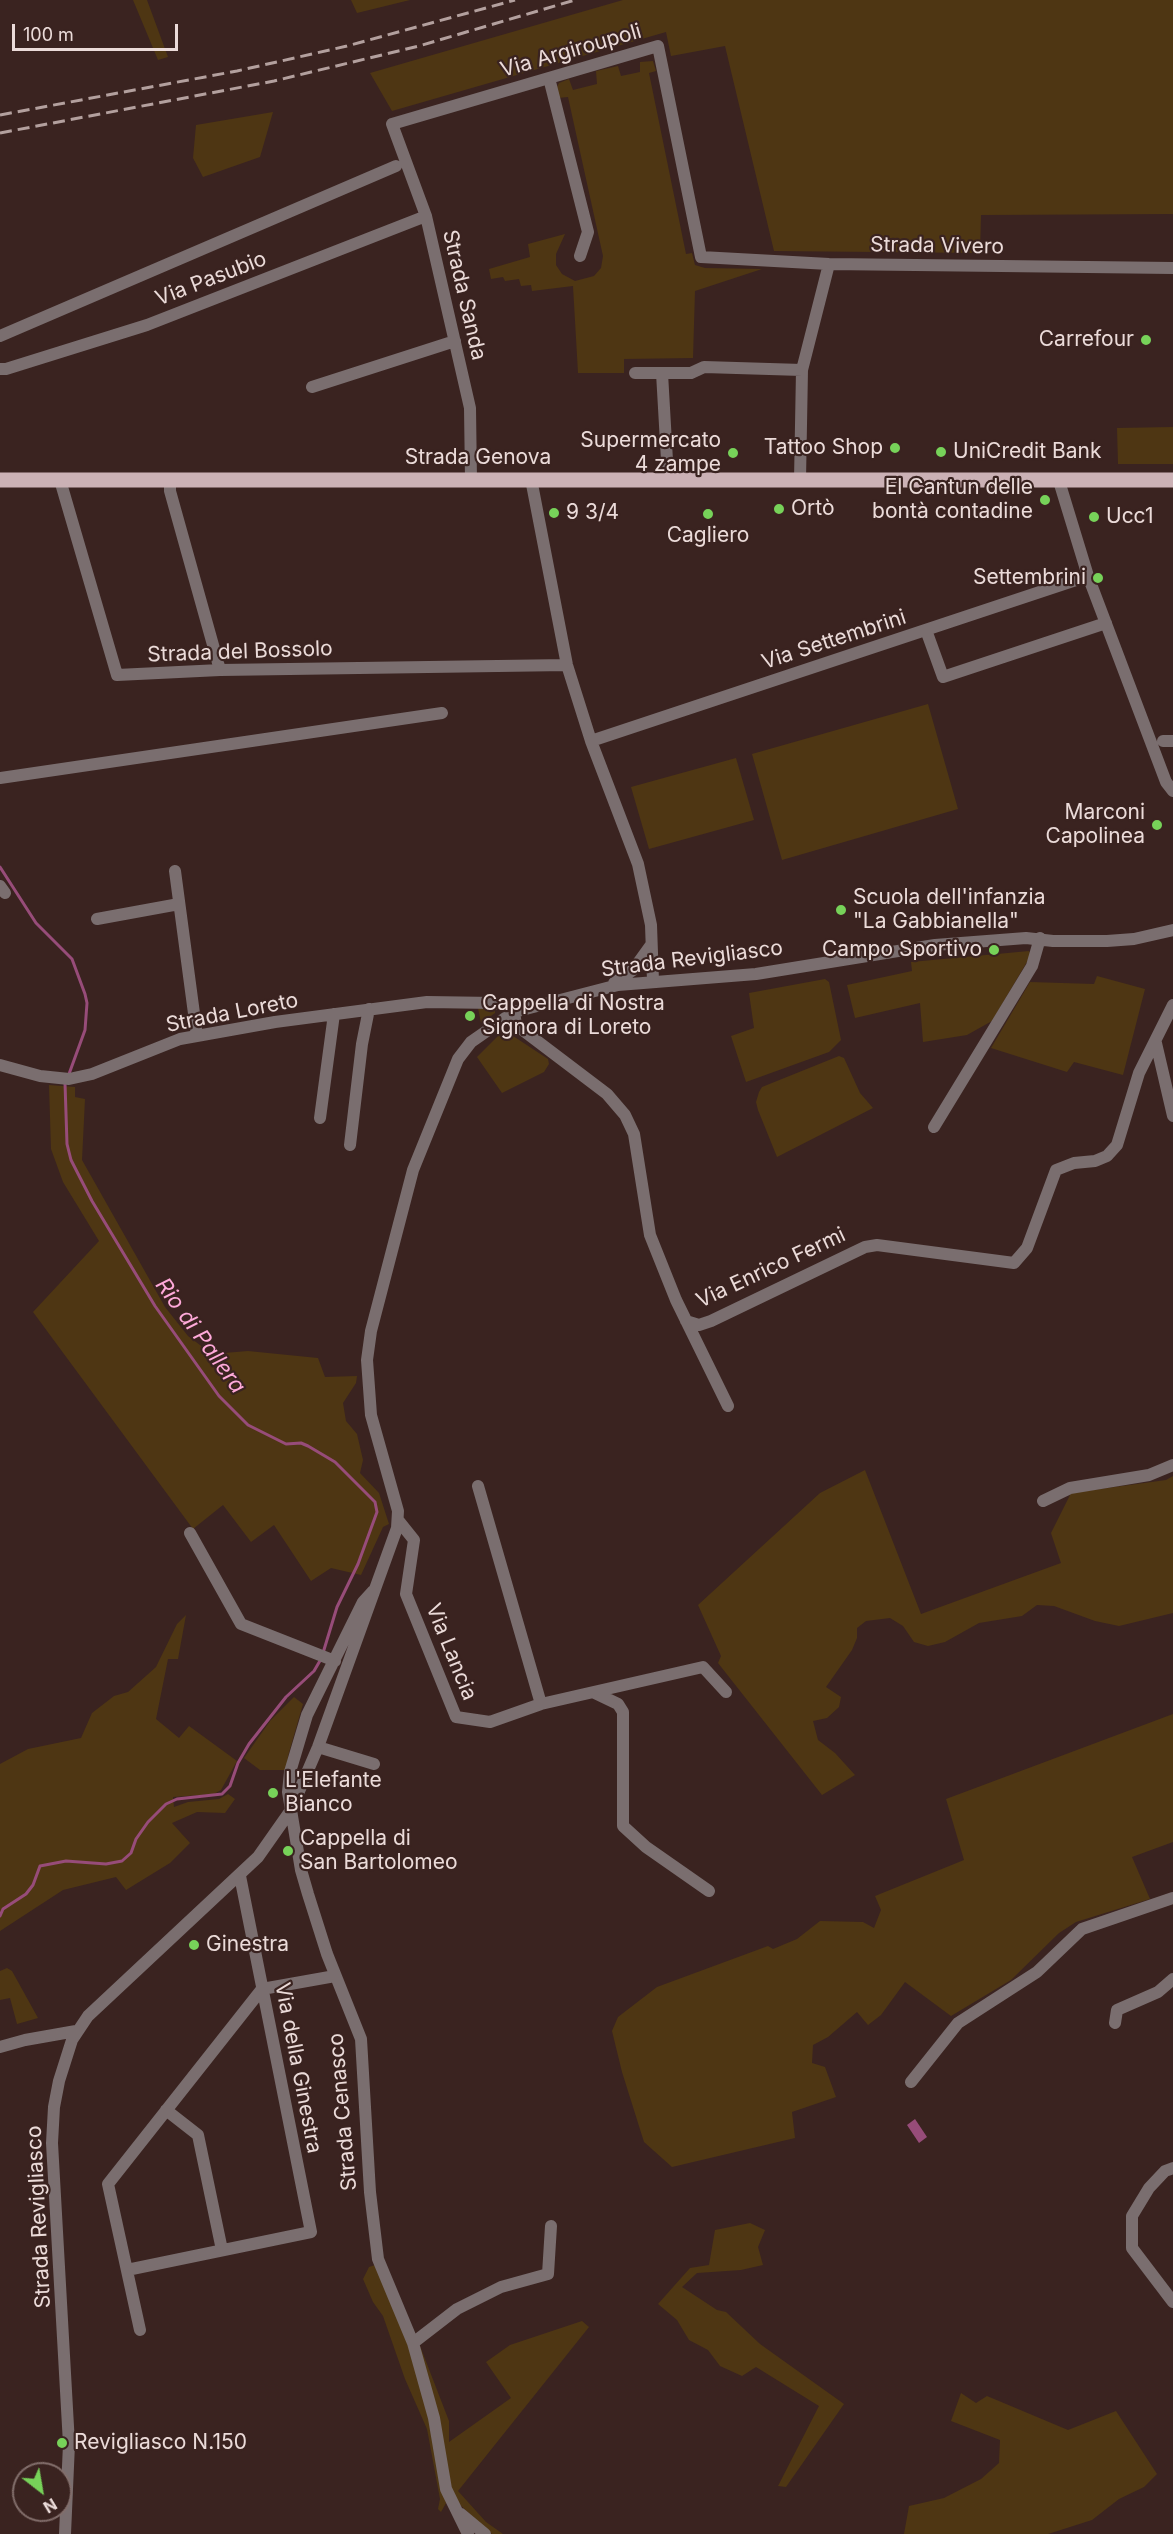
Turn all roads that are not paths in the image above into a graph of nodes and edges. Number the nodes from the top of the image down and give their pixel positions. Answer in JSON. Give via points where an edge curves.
{"nodes":[{"id":1,"x":549,"y":78,"type":"junction"},
{"id":2,"x":392,"y":124,"type":"joint"},
{"id":3,"x":396,"y":166,"type":"dead end"},
{"id":4,"x":426,"y":216,"type":"junction"},
{"id":5,"x":580,"y":256,"type":"dead end"},
{"id":6,"x":701,"y":257,"type":"joint"},
{"id":7,"x":829,"y":264,"type":"junction"},
{"id":8,"x":1173,"y":268,"type":"edge"},
{"id":9,"x":0,"y":336,"type":"edge"},
{"id":10,"x":455,"y":341,"type":"junction"},
{"id":11,"x":2,"y":367,"type":"edge"},
{"id":12,"x":802,"y":370,"type":"junction"},
{"id":13,"x":662,"y":373,"type":"junction"},
{"id":14,"x":635,"y":374,"type":"dead end"},
{"id":15,"x":312,"y":387,"type":"dead end"},
{"id":16,"x":668,"y":478,"type":"junction"},
{"id":17,"x":531,"y":479,"type":"junction"},
{"id":18,"x":0,"y":480,"type":"edge"},
{"id":19,"x":60,"y":480,"type":"junction"},
{"id":20,"x":170,"y":480,"type":"junction"},
{"id":21,"x":471,"y":480,"type":"junction"},
{"id":22,"x":800,"y":480,"type":"junction"},
{"id":23,"x":1173,"y":480,"type":"edge"},
{"id":24,"x":1059,"y":481,"type":"junction"},
{"id":25,"x":1088,"y":576,"type":"junction"},
{"id":26,"x":1106,"y":623,"type":"junction"},
{"id":27,"x":926,"y":630,"type":"junction"},
{"id":28,"x":567,"y":665,"type":"junction"},
{"id":29,"x":220,"y":670,"type":"junction"},
{"id":30,"x":442,"y":713,"type":"dead end"},
{"id":31,"x":591,"y":741,"type":"junction"},
{"id":32,"x":0,"y":778,"type":"edge"},
{"id":33,"x":1173,"y":791,"type":"edge"},
{"id":34,"x":175,"y":871,"type":"dead end"},
{"id":35,"x":180,"y":904,"type":"junction"},
{"id":36,"x":98,"y":919,"type":"dead end"},
{"id":37,"x":1173,"y":930,"type":"edge"},
{"id":38,"x":1040,"y":939,"type":"junction"},
{"id":39,"x":652,"y":944,"type":"junction"},
{"id":40,"x":653,"y":981,"type":"junction"},
{"id":41,"x":607,"y":987,"type":"junction"},
{"id":42,"x":1173,"y":1005,"type":"edge"},
{"id":43,"x":369,"y":1009,"type":"junction"},
{"id":44,"x":514,"y":1012,"type":"junction"},
{"id":45,"x":334,"y":1014,"type":"junction"},
{"id":46,"x":197,"y":1036,"type":"junction"},
{"id":47,"x":1156,"y":1043,"type":"junction"},
{"id":48,"x":0,"y":1065,"type":"edge"},
{"id":49,"x":1173,"y":1116,"type":"edge"},
{"id":50,"x":320,"y":1118,"type":"dead end"},
{"id":51,"x":934,"y":1127,"type":"dead end"},
{"id":52,"x":350,"y":1145,"type":"dead end"},
{"id":53,"x":686,"y":1321,"type":"junction"},
{"id":54,"x":728,"y":1406,"type":"dead end"},
{"id":55,"x":1173,"y":1465,"type":"edge"},
{"id":56,"x":478,"y":1486,"type":"dead end"},
{"id":57,"x":1043,"y":1501,"type":"dead end"},
{"id":58,"x":398,"y":1520,"type":"junction"},
{"id":59,"x":190,"y":1533,"type":"dead end"},
{"id":60,"x":378,"y":1586,"type":"junction"},
{"id":61,"x":326,"y":1657,"type":"junction"},
{"id":62,"x":726,"y":1692,"type":"dead end"},
{"id":63,"x":596,"y":1693,"type":"junction"},
{"id":64,"x":541,"y":1704,"type":"junction"},
{"id":65,"x":318,"y":1747,"type":"junction"},
{"id":66,"x":374,"y":1764,"type":"dead end"},
{"id":67,"x":291,"y":1810,"type":"junction"},
{"id":68,"x":240,"y":1876,"type":"junction"},
{"id":69,"x":709,"y":1891,"type":"dead end"},
{"id":70,"x":1173,"y":1898,"type":"edge"},
{"id":71,"x":335,"y":1976,"type":"junction"},
{"id":72,"x":1173,"y":1979,"type":"edge"},
{"id":73,"x":262,"y":1989,"type":"junction"},
{"id":74,"x":1115,"y":2023,"type":"dead end"},
{"id":75,"x":76,"y":2031,"type":"junction"},
{"id":76,"x":0,"y":2047,"type":"edge"},
{"id":77,"x":911,"y":2082,"type":"dead end"},
{"id":78,"x":166,"y":2110,"type":"junction"},
{"id":79,"x":1173,"y":2168,"type":"edge"},
{"id":80,"x":550,"y":2226,"type":"dead end"},
{"id":81,"x":222,"y":2250,"type":"junction"},
{"id":82,"x":128,"y":2270,"type":"junction"},
{"id":83,"x":1173,"y":2302,"type":"edge"},
{"id":84,"x":140,"y":2330,"type":"dead end"},
{"id":85,"x":413,"y":2343,"type":"junction"},
{"id":86,"x":458,"y":2511,"type":"junction"},
{"id":87,"x":65,"y":2534,"type":"edge"},
{"id":88,"x":468,"y":2534,"type":"edge"},
{"id":89,"x":485,"y":2534,"type":"edge"}],
"edges":[{"from":1,"to":2,"type":"street","name":"Via Argiroupoli"},
{"from":1,"to":5,"type":"street","via":[[588,232]]},
{"from":1,"to":6,"type":"street","name":"Via Argiroupoli","via":[[658,46]]},
{"from":2,"to":4,"type":"street","name":"Strada Sanda"},
{"from":3,"to":9,"type":"street","name":"Via Pasubio"},
{"from":4,"to":10,"type":"street","name":"Strada Sanda"},
{"from":4,"to":11,"type":"street","name":"Via Pasubio","via":[[147,325]]},
{"from":6,"to":7,"type":"street","name":"Strada Vivero"},
{"from":7,"to":8,"type":"street","name":"Strada Vivero"},
{"from":7,"to":12,"type":"street"},
{"from":10,"to":15,"type":"street"},
{"from":10,"to":21,"type":"street","name":"Strada Sanda","via":[[470,408]]},
{"from":12,"to":13,"type":"street","via":[[704,367],[691,373]]},
{"from":12,"to":22,"type":"street"},
{"from":13,"to":14,"type":"street"},
{"from":13,"to":16,"type":"street"},
{"from":16,"to":17,"type":"main road","name":"Strada Genova"},
{"from":16,"to":22,"type":"main road","name":"Strada Genova"},
{"from":17,"to":21,"type":"main road","name":"Strada Genova"},
{"from":17,"to":28,"type":"street"},
{"from":18,"to":19,"type":"main road","name":"Strada Genova"},
{"from":19,"to":20,"type":"main road","name":"Strada Genova"},
{"from":19,"to":29,"type":"street","name":"Strada del Bossolo","via":[[117,675]]},
{"from":20,"to":21,"type":"main road","name":"Strada Genova"},
{"from":20,"to":29,"type":"street"},
{"from":22,"to":24,"type":"main road","name":"Strada Genova"},
{"from":23,"to":24,"type":"main road","name":"Strada Genova"},
{"from":24,"to":25,"type":"street"},
{"from":25,"to":26,"type":"street"},
{"from":25,"to":27,"type":"street","name":"Via Settembrini"},
{"from":26,"to":27,"type":"street","via":[[943,677]]},
{"from":26,"to":33,"type":"street","via":[[1166,782]]},
{"from":27,"to":31,"type":"street","name":"Via Settembrini"},
{"from":28,"to":29,"type":"street","name":"Strada del Bossolo"},
{"from":28,"to":31,"type":"street"},
{"from":30,"to":32,"type":"street"},
{"from":31,"to":39,"type":"street","via":[[638,864]]},
{"from":34,"to":35,"type":"street"},
{"from":35,"to":36,"type":"street"},
{"from":35,"to":46,"type":"street"},
{"from":37,"to":38,"type":"street","name":"Strada Revigliasco","via":[[1107,941]]},
{"from":38,"to":40,"type":"street","name":"Strada Revigliasco","via":[[935,945],[756,974]]},
{"from":38,"to":51,"type":"street","via":[[1032,966]]},
{"from":39,"to":40,"type":"street"},
{"from":39,"to":41,"type":"street","via":[[633,970]]},
{"from":40,"to":41,"type":"street","name":"Strada Revigliasco"},
{"from":41,"to":44,"type":"street","name":"Strada Revigliasco"},
{"from":42,"to":47,"type":"street"},
{"from":43,"to":44,"type":"street","name":"Strada Loreto","via":[[427,1002],[495,1003]]},
{"from":43,"to":45,"type":"street","name":"Strada Loreto"},
{"from":43,"to":52,"type":"street"},
{"from":44,"to":53,"type":"street","via":[[516,1025],[607,1095],[626,1115],[633,1134],[650,1235]]},
{"from":44,"to":58,"type":"street","name":"Strada Revigliasco","via":[[471,1042],[458,1059],[413,1170],[374,1311],[367,1360],[370,1414]]},
{"from":45,"to":46,"type":"street","name":"Strada Loreto"},
{"from":45,"to":50,"type":"street"},
{"from":46,"to":48,"type":"street","name":"Strada Loreto","via":[[92,1074],[64,1079]]},
{"from":47,"to":49,"type":"street"},
{"from":47,"to":53,"type":"street","name":"Via Enrico Fermi","via":[[1139,1073],[1117,1145],[1107,1156],[1095,1161],[1056,1170],[1027,1248],[1014,1263],[877,1245],[711,1321]]},
{"from":53,"to":54,"type":"street"},
{"from":55,"to":57,"type":"street","via":[[1149,1475],[1070,1488]]},
{"from":56,"to":64,"type":"street"},
{"from":58,"to":60,"type":"street","name":"Strada Revigliasco"},
{"from":58,"to":64,"type":"street","name":"Via Lancia","via":[[414,1540],[406,1594],[456,1717],[490,1722]]},
{"from":59,"to":61,"type":"street","via":[[241,1624]]},
{"from":60,"to":61,"type":"street","name":"Strada Revigliasco"},
{"from":60,"to":65,"type":"street","name":"Strada Revigliasco"},
{"from":61,"to":67,"type":"street","name":"Strada Revigliasco","via":[[290,1772]]},
{"from":62,"to":63,"type":"street","name":"Via Lancia","via":[[703,1667]]},
{"from":63,"to":64,"type":"street","name":"Via Lancia"},
{"from":63,"to":69,"type":"street","via":[[618,1704],[623,1712],[622,1826]]},
{"from":65,"to":66,"type":"street"},
{"from":65,"to":67,"type":"street","name":"Strada Revigliasco"},
{"from":67,"to":68,"type":"street","name":"Strada Revigliasco"},
{"from":67,"to":71,"type":"street","name":"Strada Cenasco","via":[[301,1870]]},
{"from":68,"to":73,"type":"street","name":"Via della Ginestra"},
{"from":68,"to":75,"type":"street","name":"Strada Revigliasco","via":[[104,1999]]},
{"from":70,"to":77,"type":"street","via":[[1082,1929],[1037,1972],[958,2023]]},
{"from":71,"to":73,"type":"street"},
{"from":71,"to":85,"type":"street","name":"Strada Cenasco","via":[[361,2039],[378,2259]]},
{"from":72,"to":74,"type":"street","via":[[1158,1992],[1117,2010]]},
{"from":73,"to":78,"type":"street"},
{"from":73,"to":81,"type":"street","name":"Via della Ginestra","via":[[311,2232]]},
{"from":75,"to":76,"type":"street"},
{"from":75,"to":87,"type":"street","name":"Strada Revigliasco","via":[[59,2081],[52,2143],[69,2444]]},
{"from":78,"to":81,"type":"street","via":[[198,2134]]},
{"from":78,"to":82,"type":"street","via":[[108,2184]]},
{"from":79,"to":83,"type":"street","via":[[1149,2188],[1132,2216],[1132,2248]]},
{"from":80,"to":85,"type":"street","via":[[548,2274],[501,2287],[457,2309]]},
{"from":81,"to":82,"type":"street"},
{"from":82,"to":84,"type":"street"},
{"from":85,"to":86,"type":"street","name":"Strada Cenasco","via":[[434,2418],[446,2489]]},
{"from":86,"to":88,"type":"street","name":"Strada Cenasco"},
{"from":86,"to":89,"type":"street"}]}
